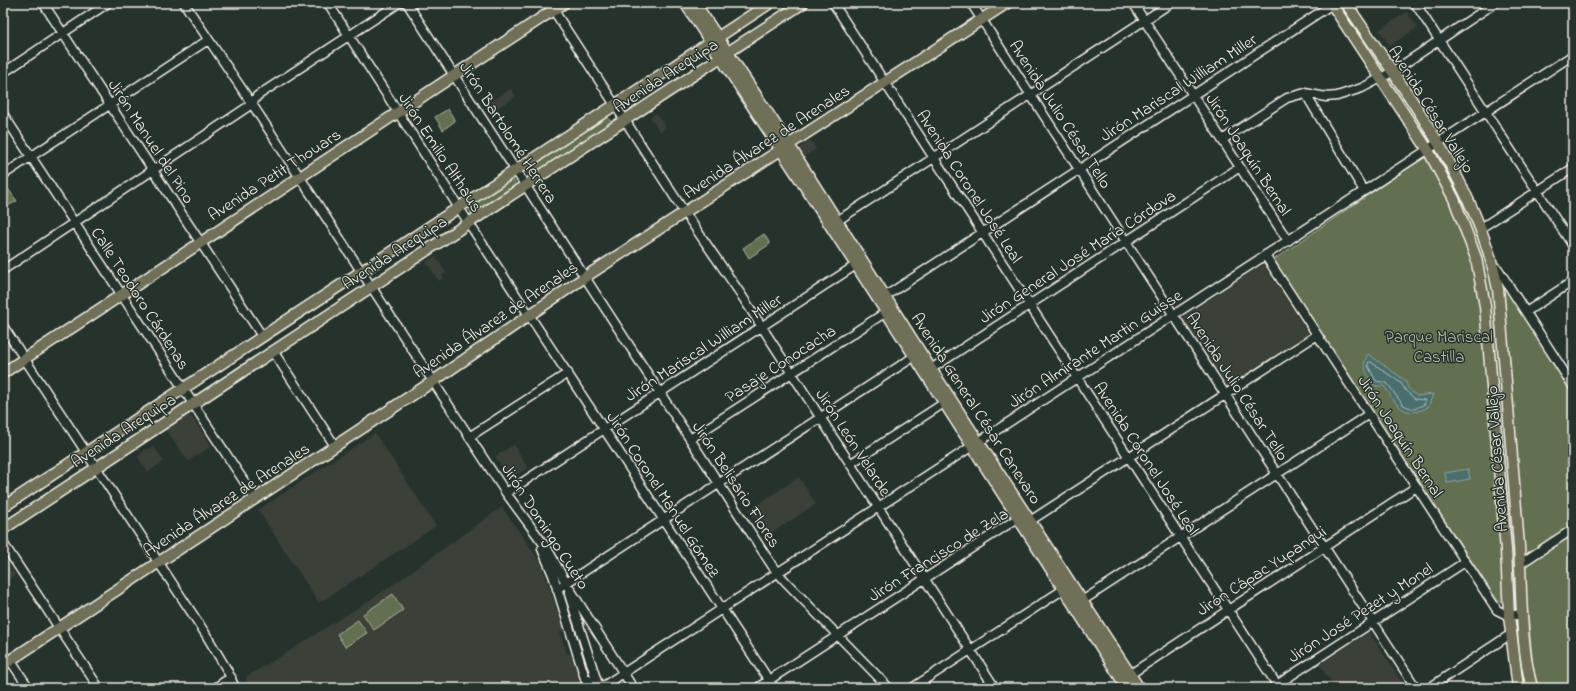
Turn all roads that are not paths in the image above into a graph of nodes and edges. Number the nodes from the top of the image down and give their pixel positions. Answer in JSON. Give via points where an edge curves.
{"nodes":[{"id":1,"x":43,"y":3,"type":"edge"},
{"id":2,"x":108,"y":3,"type":"edge"},
{"id":3,"x":328,"y":3,"type":"edge"},
{"id":4,"x":399,"y":3,"type":"edge"},
{"id":5,"x":406,"y":3,"type":"edge"},
{"id":6,"x":564,"y":3,"type":"edge"},
{"id":7,"x":685,"y":3,"type":"edge"},
{"id":8,"x":695,"y":3,"type":"edge"},
{"id":9,"x":770,"y":3,"type":"edge"},
{"id":10,"x":803,"y":3,"type":"edge"},
{"id":11,"x":833,"y":3,"type":"edge"},
{"id":12,"x":971,"y":3,"type":"edge"},
{"id":13,"x":1007,"y":3,"type":"edge"},
{"id":14,"x":1133,"y":3,"type":"edge"},
{"id":15,"x":1171,"y":3,"type":"edge"},
{"id":16,"x":1332,"y":3,"type":"edge"},
{"id":17,"x":1346,"y":3,"type":"edge"},
{"id":18,"x":1415,"y":3,"type":"edge"},
{"id":19,"x":1495,"y":3,"type":"edge"},
{"id":20,"x":185,"y":4,"type":"edge"},
{"id":21,"x":551,"y":6,"type":"edge"},
{"id":22,"x":982,"y":19,"type":"junction"},
{"id":23,"x":1144,"y":20,"type":"junction"},
{"id":24,"x":63,"y":33,"type":"junction"},
{"id":25,"x":349,"y":36,"type":"junction"},
{"id":26,"x":208,"y":40,"type":"junction"},
{"id":27,"x":714,"y":40,"type":"junction"},
{"id":28,"x":1439,"y":40,"type":"junction"},
{"id":29,"x":724,"y":55,"type":"junction"},
{"id":30,"x":1573,"y":55,"type":"edge"},
{"id":31,"x":1392,"y":72,"type":"junction"},
{"id":32,"x":3,"y":73,"type":"edge"},
{"id":33,"x":454,"y":75,"type":"junction"},
{"id":34,"x":1381,"y":78,"type":"junction"},
{"id":35,"x":885,"y":82,"type":"junction"},
{"id":36,"x":1305,"y":93,"type":"junction"},
{"id":37,"x":1030,"y":95,"type":"junction"},
{"id":38,"x":1193,"y":95,"type":"junction"},
{"id":39,"x":252,"y":104,"type":"junction"},
{"id":40,"x":615,"y":104,"type":"junction"},
{"id":41,"x":110,"y":105,"type":"junction"},
{"id":42,"x":397,"y":112,"type":"junction"},
{"id":43,"x":1486,"y":112,"type":"junction"},
{"id":44,"x":3,"y":114,"type":"edge"},
{"id":45,"x":625,"y":120,"type":"junction"},
{"id":46,"x":1222,"y":140,"type":"junction"},
{"id":47,"x":1439,"y":143,"type":"junction"},
{"id":48,"x":785,"y":148,"type":"junction"},
{"id":49,"x":1428,"y":150,"type":"junction"},
{"id":50,"x":31,"y":157,"type":"junction"},
{"id":51,"x":934,"y":158,"type":"junction"},
{"id":52,"x":1240,"y":167,"type":"junction"},
{"id":53,"x":1573,"y":168,"type":"edge"},
{"id":54,"x":515,"y":169,"type":"junction"},
{"id":55,"x":153,"y":170,"type":"junction"},
{"id":56,"x":1079,"y":170,"type":"junction"},
{"id":57,"x":3,"y":175,"type":"edge"},
{"id":58,"x":299,"y":177,"type":"junction"},
{"id":59,"x":525,"y":185,"type":"junction"},
{"id":60,"x":1364,"y":191,"type":"junction"},
{"id":61,"x":1537,"y":191,"type":"junction"},
{"id":62,"x":459,"y":207,"type":"junction"},
{"id":63,"x":685,"y":213,"type":"junction"},
{"id":64,"x":837,"y":221,"type":"junction"},
{"id":65,"x":469,"y":222,"type":"junction"},
{"id":66,"x":74,"y":223,"type":"junction"},
{"id":67,"x":1481,"y":228,"type":"junction"},
{"id":68,"x":983,"y":233,"type":"junction"},
{"id":69,"x":1288,"y":241,"type":"junction"},
{"id":70,"x":201,"y":242,"type":"junction"},
{"id":71,"x":1126,"y":242,"type":"junction"},
{"id":72,"x":1573,"y":246,"type":"edge"},
{"id":73,"x":1265,"y":255,"type":"junction"},
{"id":74,"x":856,"y":265,"type":"junction"},
{"id":75,"x":1494,"y":266,"type":"junction"},
{"id":76,"x":3,"y":270,"type":"edge"},
{"id":77,"x":360,"y":271,"type":"junction"},
{"id":78,"x":585,"y":277,"type":"junction"},
{"id":79,"x":1573,"y":281,"type":"edge"},
{"id":80,"x":371,"y":287,"type":"junction"},
{"id":81,"x":121,"y":295,"type":"junction"},
{"id":82,"x":882,"y":299,"type":"junction"},
{"id":83,"x":1030,"y":305,"type":"junction"},
{"id":84,"x":886,"y":312,"type":"junction"},
{"id":85,"x":1526,"y":312,"type":"junction"},
{"id":86,"x":530,"y":315,"type":"junction"},
{"id":87,"x":1174,"y":315,"type":"junction"},
{"id":88,"x":3,"y":326,"type":"edge"},
{"id":89,"x":762,"y":327,"type":"junction"},
{"id":90,"x":1317,"y":335,"type":"junction"},
{"id":91,"x":262,"y":336,"type":"junction"},
{"id":92,"x":274,"y":351,"type":"junction"},
{"id":93,"x":915,"y":356,"type":"junction"},
{"id":94,"x":24,"y":358,"type":"junction"},
{"id":95,"x":931,"y":369,"type":"junction"},
{"id":96,"x":3,"y":373,"type":"edge"},
{"id":97,"x":568,"y":373,"type":"junction"},
{"id":98,"x":791,"y":373,"type":"junction"},
{"id":99,"x":1077,"y":378,"type":"junction"},
{"id":100,"x":432,"y":382,"type":"junction"},
{"id":101,"x":1573,"y":386,"type":"edge"},
{"id":102,"x":1507,"y":388,"type":"junction"},
{"id":103,"x":182,"y":389,"type":"junction"},
{"id":104,"x":1493,"y":389,"type":"junction"},
{"id":105,"x":660,"y":393,"type":"junction"},
{"id":106,"x":1226,"y":394,"type":"junction"},
{"id":107,"x":944,"y":403,"type":"junction"},
{"id":108,"x":192,"y":404,"type":"junction"},
{"id":109,"x":1495,"y":410,"type":"junction"},
{"id":110,"x":1508,"y":410,"type":"junction"},
{"id":111,"x":1369,"y":414,"type":"junction"},
{"id":112,"x":820,"y":418,"type":"junction"},
{"id":113,"x":604,"y":429,"type":"junction"},
{"id":114,"x":469,"y":437,"type":"junction"},
{"id":115,"x":690,"y":439,"type":"junction"},
{"id":116,"x":975,"y":444,"type":"junction"},
{"id":117,"x":335,"y":446,"type":"junction"},
{"id":118,"x":86,"y":452,"type":"junction"},
{"id":119,"x":1129,"y":457,"type":"junction"},
{"id":120,"x":850,"y":464,"type":"junction"},
{"id":121,"x":96,"y":467,"type":"junction"},
{"id":122,"x":1277,"y":474,"type":"junction"},
{"id":123,"x":718,"y":485,"type":"junction"},
{"id":124,"x":1416,"y":487,"type":"junction"},
{"id":125,"x":506,"y":493,"type":"junction"},
{"id":126,"x":255,"y":498,"type":"junction"},
{"id":127,"x":3,"y":507,"type":"edge"},
{"id":128,"x":878,"y":507,"type":"junction"},
{"id":129,"x":1018,"y":518,"type":"junction"},
{"id":130,"x":664,"y":520,"type":"junction"},
{"id":131,"x":1030,"y":521,"type":"junction"},
{"id":132,"x":3,"y":529,"type":"edge"},
{"id":133,"x":1573,"y":529,"type":"edge"},
{"id":134,"x":1180,"y":537,"type":"junction"},
{"id":135,"x":537,"y":538,"type":"junction"},
{"id":136,"x":3,"y":543,"type":"edge"},
{"id":137,"x":1324,"y":547,"type":"junction"},
{"id":138,"x":159,"y":562,"type":"junction"},
{"id":139,"x":1465,"y":562,"type":"junction"},
{"id":140,"x":1520,"y":564,"type":"junction"},
{"id":141,"x":778,"y":572,"type":"junction"},
{"id":142,"x":924,"y":579,"type":"junction"},
{"id":143,"x":566,"y":583,"type":"junction"},
{"id":144,"x":557,"y":589,"type":"junction"},
{"id":145,"x":1064,"y":590,"type":"junction"},
{"id":146,"x":1082,"y":601,"type":"junction"},
{"id":147,"x":722,"y":609,"type":"junction"},
{"id":148,"x":1228,"y":610,"type":"junction"},
{"id":149,"x":1522,"y":614,"type":"junction"},
{"id":150,"x":1509,"y":616,"type":"junction"},
{"id":151,"x":1373,"y":622,"type":"junction"},
{"id":152,"x":594,"y":627,"type":"junction"},
{"id":153,"x":59,"y":628,"type":"junction"},
{"id":154,"x":582,"y":633,"type":"junction"},
{"id":155,"x":1511,"y":634,"type":"junction"},
{"id":156,"x":838,"y":635,"type":"junction"},
{"id":157,"x":573,"y":641,"type":"junction"},
{"id":158,"x":970,"y":650,"type":"junction"},
{"id":159,"x":7,"y":662,"type":"edge"},
{"id":160,"x":624,"y":673,"type":"junction"},
{"id":161,"x":231,"y":677,"type":"junction"},
{"id":162,"x":585,"y":678,"type":"junction"},
{"id":163,"x":769,"y":680,"type":"junction"},
{"id":164,"x":1126,"y":681,"type":"edge"},
{"id":165,"x":599,"y":687,"type":"edge"},
{"id":166,"x":1276,"y":687,"type":"edge"},
{"id":167,"x":29,"y":688,"type":"edge"},
{"id":168,"x":99,"y":688,"type":"edge"},
{"id":169,"x":215,"y":688,"type":"edge"},
{"id":170,"x":235,"y":688,"type":"edge"},
{"id":171,"x":588,"y":688,"type":"edge"},
{"id":172,"x":633,"y":688,"type":"edge"},
{"id":173,"x":757,"y":688,"type":"edge"},
{"id":174,"x":774,"y":688,"type":"edge"},
{"id":175,"x":889,"y":688,"type":"edge"},
{"id":176,"x":912,"y":688,"type":"edge"},
{"id":177,"x":995,"y":688,"type":"edge"},
{"id":178,"x":1139,"y":688,"type":"edge"},
{"id":179,"x":1416,"y":688,"type":"edge"},
{"id":180,"x":1429,"y":688,"type":"edge"},
{"id":181,"x":1518,"y":688,"type":"edge"},
{"id":182,"x":1532,"y":688,"type":"edge"}],
"edges":[{"from":1,"to":24,"type":"street","name":"Jirón Manuel del Pino"},
{"from":2,"to":24,"type":"street"},
{"from":3,"to":25,"type":"street","name":"Jirón Emilio Althaus"},
{"from":4,"to":25,"type":"street"},
{"from":5,"to":33,"type":"street","name":"Jirón Bartolomé Herrera"},
{"from":6,"to":21,"type":"main road","name":"Avenida Petit Thouars"},
{"from":7,"to":27,"type":"main road"},
{"from":8,"to":27,"type":"main road"},
{"from":9,"to":27,"type":"main road","name":"Avenida Arequipa"},
{"from":10,"to":29,"type":"main road","name":"Avenida Arequipa"},
{"from":11,"to":35,"type":"street","name":"Avenida Coronel José Leal"},
{"from":12,"to":22,"type":"street","name":"Avenida Julio César Tello"},
{"from":13,"to":22,"type":"main road","name":"Avenida Álvarez de Arenales"},
{"from":14,"to":23,"type":"street","name":"Jirón Joaquín Bernal"},
{"from":15,"to":23,"type":"street"},
{"from":16,"to":34,"type":"main road","name":"Avenida César Vallejo"},
{"from":16,"to":38,"type":"street","name":"Jirón Mariscal William Miller"},
{"from":17,"to":31,"type":"main road","name":"Avenida César Vallejo"},
{"from":18,"to":28,"type":"street"},
{"from":19,"to":28,"type":"street"},
{"from":20,"to":26,"type":"street","name":"Jirón Domingo Cueto"},
{"from":21,"to":33,"type":"main road","name":"Avenida Petit Thouars"},
{"from":21,"to":40,"type":"street","name":"Jirón León Velarde"},
{"from":22,"to":35,"type":"main road","name":"Avenida Álvarez de Arenales"},
{"from":22,"to":37,"type":"street","name":"Avenida Julio César Tello"},
{"from":23,"to":37,"type":"street"},
{"from":23,"to":38,"type":"street","name":"Jirón Joaquín Bernal"},
{"from":24,"to":32,"type":"street"},
{"from":24,"to":41,"type":"street","name":"Jirón Manuel del Pino"},
{"from":25,"to":39,"type":"street","via":[[257,96]]},
{"from":25,"to":42,"type":"street","name":"Jirón Emilio Althaus"},
{"from":26,"to":39,"type":"street","name":"Jirón Domingo Cueto"},
{"from":26,"to":41,"type":"street"},
{"from":27,"to":29,"type":"main road"},
{"from":27,"to":40,"type":"main road","name":"Avenida Arequipa"},
{"from":28,"to":31,"type":"street"},
{"from":28,"to":43,"type":"street"},
{"from":29,"to":45,"type":"main road","name":"Avenida Arequipa"},
{"from":29,"to":48,"type":"main road"},
{"from":30,"to":43,"type":"street","name":"Jirón Almirante Martin Guisse"},
{"from":31,"to":34,"type":"street"},
{"from":31,"to":47,"type":"main road","name":"Avenida César Vallejo"},
{"from":33,"to":42,"type":"main road","name":"Avenida Petit Thouars"},
{"from":33,"to":54,"type":"street","name":"Jirón Bartolomé Herrera"},
{"from":34,"to":36,"type":"street","via":[[1345,94],[1326,97]]},
{"from":34,"to":49,"type":"main road","name":"Avenida César Vallejo"},
{"from":35,"to":48,"type":"main road","name":"Avenida Álvarez de Arenales"},
{"from":35,"to":51,"type":"street","name":"Avenida Coronel José Leal"},
{"from":36,"to":46,"type":"street","via":[[1279,102]]},
{"from":36,"to":60,"type":"street"},
{"from":37,"to":51,"type":"street"},
{"from":37,"to":56,"type":"street","name":"Avenida Julio César Tello"},
{"from":38,"to":46,"type":"street","name":"Jirón Joaquín Bernal"},
{"from":38,"to":56,"type":"street","name":"Jirón Mariscal William Miller"},
{"from":39,"to":55,"type":"street"},
{"from":39,"to":58,"type":"street","name":"Jirón Domingo Cueto"},
{"from":40,"to":45,"type":"street","name":"Jirón León Velarde"},
{"from":40,"to":54,"type":"main road","name":"Avenida Arequipa"},
{"from":41,"to":50,"type":"street"},
{"from":41,"to":55,"type":"street","name":"Jirón Manuel del Pino"},
{"from":42,"to":58,"type":"main road","name":"Avenida Petit Thouars"},
{"from":42,"to":62,"type":"street","name":"Jirón Emilio Althaus"},
{"from":43,"to":47,"type":"street","name":"Jirón Almirante Martin Guisse"},
{"from":43,"to":61,"type":"street"},
{"from":44,"to":50,"type":"street","name":"Calle Teodoro Cárdenas"},
{"from":45,"to":59,"type":"main road","name":"Avenida Arequipa"},
{"from":45,"to":63,"type":"street","name":"Jirón León Velarde"},
{"from":46,"to":52,"type":"street","name":"Jirón Joaquín Bernal"},
{"from":47,"to":49,"type":"street","name":"Jirón Almirante Martin Guisse"},
{"from":47,"to":67,"type":"main road","name":"Avenida César Vallejo"},
{"from":48,"to":63,"type":"main road","name":"Avenida Álvarez de Arenales"},
{"from":48,"to":64,"type":"main road","name":"Avenida General César Canevaro"},
{"from":48,"to":74,"type":"main road","name":"Avenida General César Canevaro"},
{"from":49,"to":60,"type":"street","name":"Jirón Almirante Martin Guisse"},
{"from":49,"to":104,"type":"main road","name":"Avenida César Vallejo","via":[[1454,199],[1476,258],[1486,306]]},
{"from":50,"to":57,"type":"street"},
{"from":50,"to":66,"type":"street","name":"Calle Teodoro Cárdenas"},
{"from":51,"to":64,"type":"street"},
{"from":51,"to":68,"type":"street","name":"Avenida Coronel José Leal"},
{"from":52,"to":69,"type":"street","name":"Jirón Joaquín Bernal"},
{"from":52,"to":71,"type":"street","name":"Jirón General José María Córdova"},
{"from":53,"to":61,"type":"street"},
{"from":54,"to":59,"type":"street","name":"Jirón Bartolomé Herrera"},
{"from":54,"to":62,"type":"main road","name":"Avenida Arequipa"},
{"from":55,"to":66,"type":"street"},
{"from":55,"to":70,"type":"street","name":"Jirón Manuel del Pino"},
{"from":56,"to":68,"type":"street","name":"Jirón Mariscal William Miller"},
{"from":56,"to":71,"type":"street","name":"Avenida Julio César Tello"},
{"from":58,"to":70,"type":"main road","name":"Avenida Petit Thouars"},
{"from":58,"to":77,"type":"street","name":"Jirón Domingo Cueto"},
{"from":59,"to":65,"type":"main road","name":"Avenida Arequipa"},
{"from":59,"to":78,"type":"street","name":"Jirón Bartolomé Herrera"},
{"from":60,"to":69,"type":"street","name":"Jirón Almirante Martin Guisse"},
{"from":61,"to":67,"type":"street"},
{"from":61,"to":72,"type":"street"},
{"from":62,"to":65,"type":"street","name":"Jirón Emilio Althaus"},
{"from":62,"to":77,"type":"main road","name":"Avenida Arequipa"},
{"from":63,"to":78,"type":"main road","name":"Avenida Álvarez de Arenales"},
{"from":63,"to":89,"type":"street","name":"Jirón León Velarde"},
{"from":64,"to":82,"type":"main road","name":"Avenida General César Canevaro"},
{"from":65,"to":80,"type":"main road","name":"Avenida Arequipa"},
{"from":65,"to":86,"type":"street","name":"Jirón Emilio Althaus"},
{"from":66,"to":76,"type":"street"},
{"from":66,"to":81,"type":"street","name":"Calle Teodoro Cárdenas"},
{"from":67,"to":75,"type":"main road","name":"Avenida César Vallejo"},
{"from":68,"to":82,"type":"street","name":"Jirón Mariscal William Miller"},
{"from":68,"to":83,"type":"street","name":"Avenida Coronel José Leal"},
{"from":69,"to":73,"type":"street","name":"Jirón Almirante Martin Guisse"},
{"from":70,"to":81,"type":"main road","name":"Avenida Petit Thouars"},
{"from":70,"to":91,"type":"street","name":"Jirón Manuel del Pino"},
{"from":71,"to":83,"type":"street","name":"Jirón General José María Córdova"},
{"from":71,"to":87,"type":"street","name":"Avenida Julio César Tello"},
{"from":73,"to":87,"type":"street","name":"Jirón Almirante Martin Guisse"},
{"from":73,"to":90,"type":"street","name":"Jirón Joaquín Bernal"},
{"from":74,"to":82,"type":"main road","name":"Avenida General César Canevaro"},
{"from":74,"to":89,"type":"street","name":"Jirón Mariscal William Miller"},
{"from":75,"to":85,"type":"street"},
{"from":75,"to":102,"type":"main road","name":"Avenida César Vallejo"},
{"from":77,"to":80,"type":"street","name":"Jirón Domingo Cueto"},
{"from":77,"to":91,"type":"main road","name":"Avenida Arequipa"},
{"from":78,"to":86,"type":"main road","name":"Avenida Álvarez de Arenales"},
{"from":78,"to":105,"type":"street","name":"Jirón Belisario Flores"},
{"from":79,"to":85,"type":"street"},
{"from":80,"to":92,"type":"main road","name":"Avenida Arequipa"},
{"from":80,"to":100,"type":"street","name":"Jirón Domingo Cueto"},
{"from":81,"to":94,"type":"main road","name":"Avenida Petit Thouars"},
{"from":81,"to":103,"type":"street","name":"Calle Teodoro Cárdenas"},
{"from":82,"to":84,"type":"main road","name":"Avenida General César Canevaro"},
{"from":82,"to":95,"type":"main road","name":"Avenida General César Canevaro"},
{"from":83,"to":95,"type":"street","name":"Jirón General José María Córdova"},
{"from":83,"to":99,"type":"street","name":"Avenida Coronel José Leal"},
{"from":84,"to":93,"type":"main road","name":"Avenida General César Canevaro"},
{"from":84,"to":98,"type":"street","name":"Pasaje Conocacha"},
{"from":85,"to":101,"type":"street"},
{"from":86,"to":97,"type":"street","name":"Jirón Coronel Manuel Gómez"},
{"from":86,"to":100,"type":"main road","name":"Avenida Álvarez de Arenales"},
{"from":87,"to":99,"type":"street","name":"Jirón Almirante Martin Guisse"},
{"from":87,"to":106,"type":"street","name":"Avenida Julio César Tello"},
{"from":88,"to":94,"type":"street"},
{"from":89,"to":98,"type":"street","name":"Jirón León Velarde"},
{"from":89,"to":105,"type":"street","name":"Jirón Mariscal William Miller"},
{"from":90,"to":106,"type":"street","name":"Jirón Francisco de Zela"},
{"from":90,"to":111,"type":"street","name":"Jirón Joaquín Bernal"},
{"from":91,"to":103,"type":"main road","name":"Avenida Arequipa"},
{"from":92,"to":108,"type":"main road","name":"Avenida Arequipa"},
{"from":92,"to":117,"type":"street"},
{"from":93,"to":107,"type":"main road","name":"Avenida General César Canevaro"},
{"from":93,"to":112,"type":"street"},
{"from":94,"to":96,"type":"main road","name":"Avenida Petit Thouars"},
{"from":94,"to":118,"type":"street"},
{"from":95,"to":116,"type":"main road","name":"Avenida General César Canevaro"},
{"from":97,"to":113,"type":"street","name":"Jirón Coronel Manuel Gómez"},
{"from":97,"to":114,"type":"street"},
{"from":98,"to":112,"type":"street","name":"Jirón León Velarde"},
{"from":98,"to":115,"type":"street","name":"Pasaje Conocacha"},
{"from":99,"to":116,"type":"street","name":"Jirón Almirante Martin Guisse"},
{"from":99,"to":119,"type":"street","name":"Avenida Coronel José Leal"},
{"from":100,"to":114,"type":"street","name":"Jirón Domingo Cueto"},
{"from":100,"to":117,"type":"main road","name":"Avenida Álvarez de Arenales"},
{"from":102,"to":104,"type":"main road","via":[[1503,393]]},
{"from":102,"to":110,"type":"main road","name":"Avenida César Vallejo"},
{"from":103,"to":108,"type":"street","name":"Calle Teodoro Cárdenas"},
{"from":103,"to":118,"type":"main road","name":"Avenida Arequipa"},
{"from":104,"to":109,"type":"main road","name":"Avenida César Vallejo"},
{"from":105,"to":113,"type":"street","name":"Jirón Mariscal William Miller"},
{"from":105,"to":115,"type":"street","name":"Jirón Belisario Flores"},
{"from":106,"to":119,"type":"street","name":"Jirón Francisco de Zela"},
{"from":106,"to":122,"type":"street","name":"Avenida Julio César Tello"},
{"from":107,"to":116,"type":"main road","name":"Avenida General César Canevaro"},
{"from":107,"to":120,"type":"street"},
{"from":108,"to":121,"type":"main road","name":"Avenida Arequipa"},
{"from":108,"to":126,"type":"street","name":"Calle Teodoro Cárdenas"},
{"from":109,"to":110,"type":"main road","via":[[1498,406],[1504,405]]},
{"from":109,"to":150,"type":"main road","name":"Avenida César Vallejo"},
{"from":110,"to":140,"type":"main road","name":"Avenida César Vallejo"},
{"from":111,"to":122,"type":"street"},
{"from":111,"to":124,"type":"street","name":"Jirón Joaquín Bernal"},
{"from":112,"to":120,"type":"street","name":"Jirón León Velarde"},
{"from":112,"to":123,"type":"street"},
{"from":113,"to":125,"type":"street","name":"Jirón Mariscal William Miller"},
{"from":113,"to":130,"type":"street","name":"Jirón Coronel Manuel Gómez"},
{"from":114,"to":125,"type":"street","name":"Jirón Domingo Cueto"},
{"from":115,"to":123,"type":"street","name":"Jirón Belisario Flores"},
{"from":116,"to":128,"type":"street","name":"Jirón Almirante Martin Guisse"},
{"from":116,"to":129,"type":"main road","name":"Avenida General César Canevaro"},
{"from":116,"to":131,"type":"main road","name":"Avenida General César Canevaro"},
{"from":117,"to":126,"type":"main road","name":"Avenida Álvarez de Arenales"},
{"from":118,"to":121,"type":"street"},
{"from":118,"to":127,"type":"main road","name":"Avenida Arequipa"},
{"from":119,"to":131,"type":"street","name":"Jirón Francisco de Zela"},
{"from":119,"to":134,"type":"street","name":"Avenida Coronel José Leal"},
{"from":120,"to":128,"type":"street","name":"Jirón León Velarde"},
{"from":121,"to":132,"type":"main road","name":"Avenida Arequipa"},
{"from":121,"to":138,"type":"street"},
{"from":122,"to":134,"type":"street"},
{"from":122,"to":137,"type":"street","name":"Avenida Julio César Tello"},
{"from":123,"to":130,"type":"street"},
{"from":123,"to":141,"type":"street","name":"Jirón Belisario Flores"},
{"from":124,"to":137,"type":"street","name":"Jirón Cápac Yupanqui"},
{"from":124,"to":139,"type":"street","name":"Jirón Joaquín Bernal"},
{"from":125,"to":135,"type":"street","name":"Jirón Domingo Cueto"},
{"from":126,"to":138,"type":"main road","name":"Avenida Álvarez de Arenales"},
{"from":128,"to":141,"type":"street","name":"Jirón Almirante Martin Guisse"},
{"from":128,"to":142,"type":"street","name":"Jirón León Velarde"},
{"from":129,"to":131,"type":"street","name":"Jirón Francisco de Zela"},
{"from":129,"to":142,"type":"street","name":"Jirón Francisco de Zela"},
{"from":129,"to":145,"type":"main road","name":"Avenida General César Canevaro"},
{"from":130,"to":143,"type":"street"},
{"from":130,"to":147,"type":"street","name":"Jirón Coronel Manuel Gómez"},
{"from":131,"to":146,"type":"main road","name":"Avenida General César Canevaro"},
{"from":133,"to":140,"type":"street"},
{"from":134,"to":146,"type":"street"},
{"from":134,"to":148,"type":"street","name":"Avenida Coronel José Leal"},
{"from":135,"to":143,"type":"street","name":"Jirón Domingo Cueto","via":[[548,550]]},
{"from":135,"to":144,"type":"street"},
{"from":136,"to":153,"type":"street"},
{"from":137,"to":148,"type":"street","name":"Jirón Cápac Yupanqui"},
{"from":137,"to":151,"type":"street","name":"Avenida Julio César Tello"},
{"from":138,"to":153,"type":"main road","name":"Avenida Álvarez de Arenales"},
{"from":138,"to":161,"type":"street"},
{"from":139,"to":150,"type":"street","name":"Jirón Joaquín Bernal","via":[[1498,610]]},
{"from":139,"to":151,"type":"street","name":"Jirón José Pezet y Monel"},
{"from":140,"to":149,"type":"main road","name":"Avenida César Vallejo"},
{"from":141,"to":147,"type":"street","name":"Jirón Almirante Martin Guisse"},
{"from":141,"to":156,"type":"street","name":"Jirón Belisario Flores"},
{"from":142,"to":156,"type":"street","name":"Jirón Francisco de Zela"},
{"from":142,"to":158,"type":"street","name":"Jirón León Velarde"},
{"from":143,"to":144,"type":"street"},
{"from":143,"to":152,"type":"street","name":"Jirón Domingo Cueto"},
{"from":143,"to":154,"type":"street"},
{"from":144,"to":157,"type":"street"},
{"from":145,"to":158,"type":"street"},
{"from":145,"to":164,"type":"main road","name":"Avenida General César Canevaro"},
{"from":146,"to":164,"type":"main road","name":"Avenida General César Canevaro"},
{"from":147,"to":160,"type":"street","name":"Jirón Almirante Martin Guisse"},
{"from":147,"to":163,"type":"street","name":"Jirón Coronel Manuel Gómez"},
{"from":148,"to":164,"type":"street","name":"Jirón Cápac Yupanqui"},
{"from":148,"to":166,"type":"street","name":"Avenida Coronel José Leal"},
{"from":149,"to":150,"type":"street"},
{"from":149,"to":182,"type":"main road","name":"Avenida César Vallejo"},
{"from":150,"to":155,"type":"main road","name":"Avenida César Vallejo"},
{"from":151,"to":166,"type":"street","name":"Jirón José Pezet y Monel"},
{"from":151,"to":179,"type":"street","name":"Avenida Julio César Tello"},
{"from":152,"to":154,"type":"street"},
{"from":152,"to":160,"type":"street","name":"Jirón Domingo Cueto"},
{"from":153,"to":159,"type":"main road","name":"Avenida Álvarez de Arenales"},
{"from":153,"to":168,"type":"street"},
{"from":154,"to":157,"type":"street"},
{"from":154,"to":165,"type":"street"},
{"from":155,"to":180,"type":"street"},
{"from":155,"to":181,"type":"main road","name":"Avenida César Vallejo"},
{"from":156,"to":163,"type":"street","name":"Jirón Francisco de Zela"},
{"from":156,"to":175,"type":"street","name":"Jirón Belisario Flores"},
{"from":157,"to":162,"type":"street"},
{"from":158,"to":176,"type":"street"},
{"from":158,"to":177,"type":"street","name":"Jirón León Velarde"},
{"from":159,"to":167,"type":"street"},
{"from":160,"to":165,"type":"street","name":"Jirón Almirante Martin Guisse"},
{"from":160,"to":172,"type":"street","name":"Jirón Domingo Cueto"},
{"from":161,"to":169,"type":"street"},
{"from":161,"to":170,"type":"street"},
{"from":162,"to":165,"type":"street"},
{"from":162,"to":171,"type":"street"},
{"from":163,"to":173,"type":"street","name":"Jirón Francisco de Zela"},
{"from":163,"to":174,"type":"street","name":"Jirón Coronel Manuel Gómez"},
{"from":164,"to":178,"type":"main road","name":"Avenida General César Canevaro"}]}
